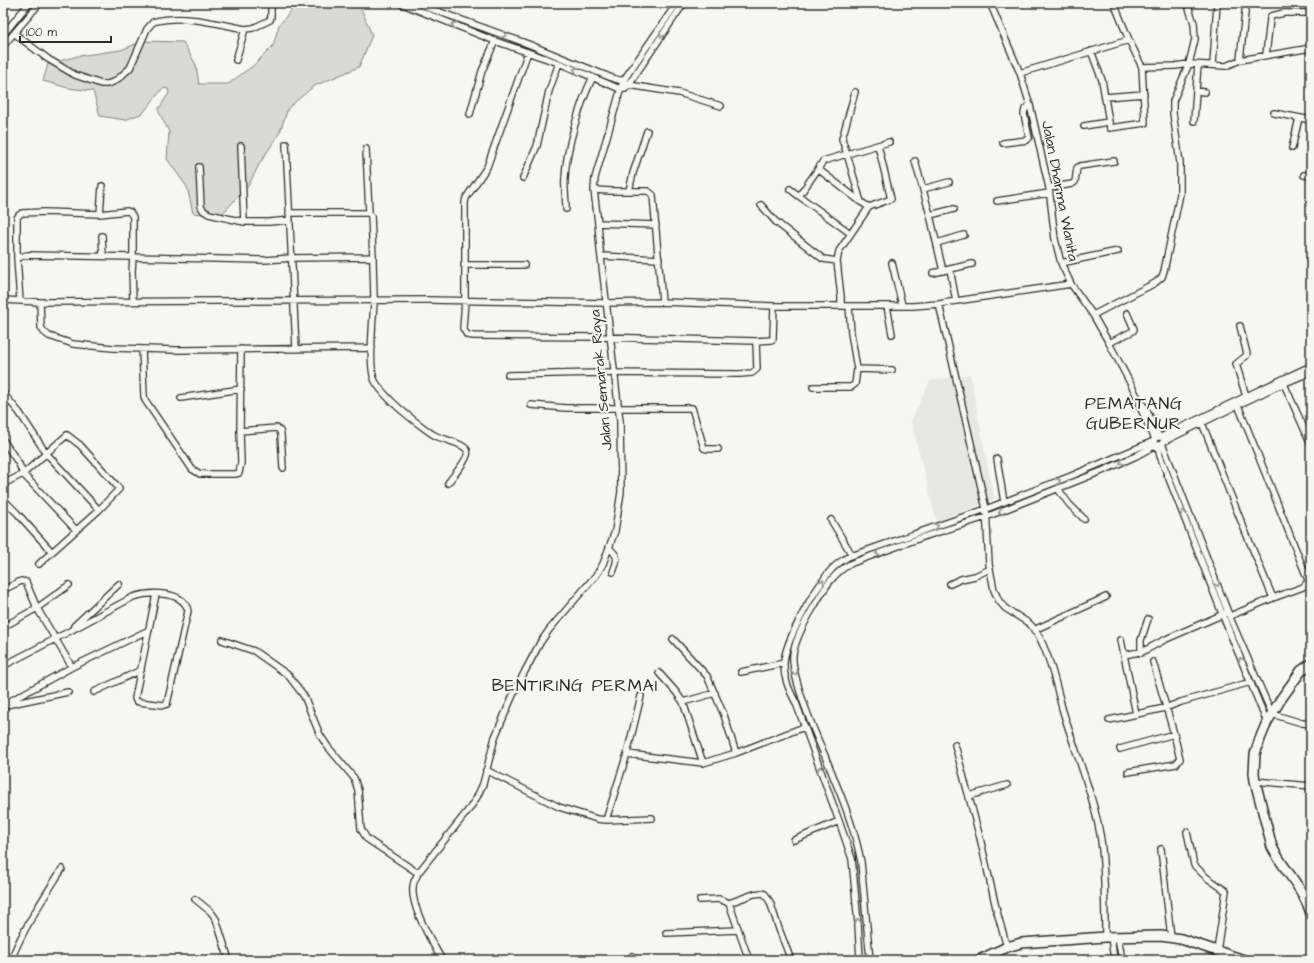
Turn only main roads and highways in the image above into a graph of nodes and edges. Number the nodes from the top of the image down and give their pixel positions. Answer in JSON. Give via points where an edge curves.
{"nodes":[{"id":1,"x":1311,"y":664,"type":"edge"},
{"id":2,"x":1310,"y":910,"type":"edge"},
{"id":3,"x":979,"y":960,"type":"edge"},
{"id":4,"x":1244,"y":960,"type":"edge"}],
"edges":[{"from":1,"to":2,"type":"highway","via":[[1301,671],[1269,718],[1255,754],[1255,781],[1272,847],[1301,890]]},
{"from":3,"to":4,"type":"highway","via":[[1021,943],[1111,937],[1171,937]]}]}
